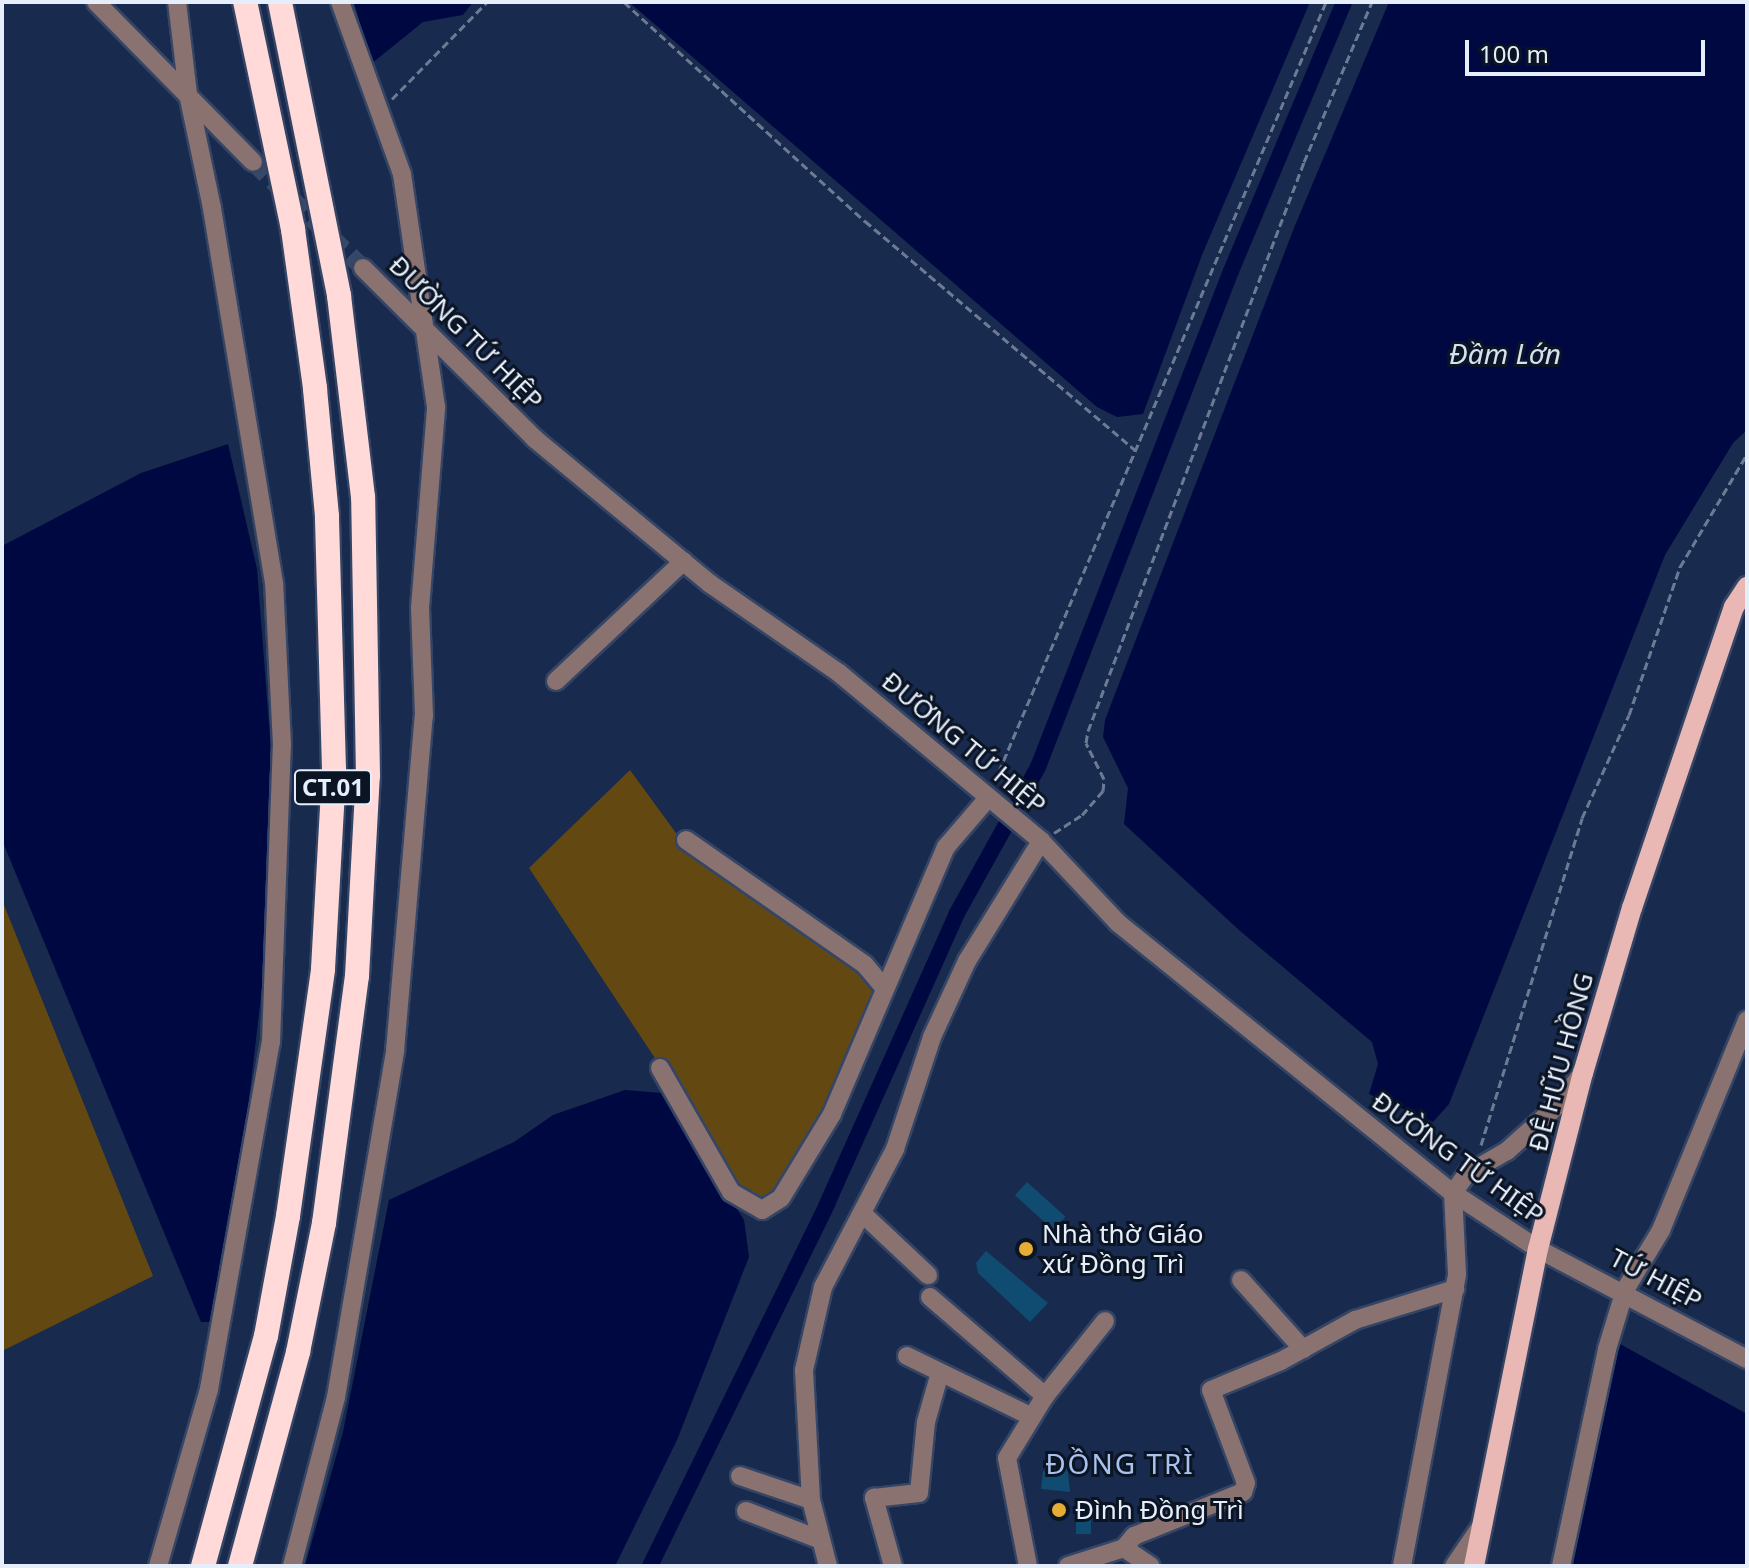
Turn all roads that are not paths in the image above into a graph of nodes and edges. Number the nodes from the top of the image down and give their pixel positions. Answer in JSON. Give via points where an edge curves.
{"nodes":[{"id":1,"x":96,"y":2,"type":"edge"},
{"id":2,"x":177,"y":2,"type":"edge"},
{"id":3,"x":245,"y":2,"type":"edge"},
{"id":4,"x":280,"y":2,"type":"edge"},
{"id":5,"x":340,"y":2,"type":"edge"},
{"id":6,"x":188,"y":94,"type":"junction"},
{"id":7,"x":253,"y":162,"type":"tunnel mouth"},
{"id":8,"x":363,"y":268,"type":"tunnel mouth"},
{"id":9,"x":425,"y":328,"type":"junction"},
{"id":10,"x":684,"y":561,"type":"junction"},
{"id":11,"x":1747,"y":587,"type":"edge"},
{"id":12,"x":556,"y":681,"type":"dead end"},
{"id":13,"x":996,"y":803,"type":"junction"},
{"id":14,"x":1037,"y":837,"type":"junction"},
{"id":15,"x":686,"y":840,"type":"dead end"},
{"id":16,"x":885,"y":989,"type":"junction"},
{"id":17,"x":1747,"y":1020,"type":"edge"},
{"id":18,"x":660,"y":1068,"type":"dead end"},
{"id":19,"x":1583,"y":1073,"type":"junction"},
{"id":20,"x":1453,"y":1193,"type":"junction"},
{"id":21,"x":864,"y":1215,"type":"junction"},
{"id":22,"x":1538,"y":1249,"type":"junction"},
{"id":23,"x":928,"y":1275,"type":"dead end"},
{"id":24,"x":1241,"y":1280,"type":"dead end"},
{"id":25,"x":1455,"y":1289,"type":"junction"},
{"id":26,"x":1625,"y":1290,"type":"junction"},
{"id":27,"x":930,"y":1297,"type":"dead end"},
{"id":28,"x":1105,"y":1321,"type":"dead end"},
{"id":29,"x":1303,"y":1349,"type":"junction"},
{"id":30,"x":907,"y":1356,"type":"dead end"},
{"id":31,"x":1747,"y":1359,"type":"edge"},
{"id":32,"x":939,"y":1376,"type":"junction"},
{"id":33,"x":1045,"y":1396,"type":"junction"},
{"id":34,"x":1032,"y":1417,"type":"junction"},
{"id":35,"x":740,"y":1476,"type":"dead end"},
{"id":36,"x":811,"y":1500,"type":"junction"},
{"id":37,"x":746,"y":1511,"type":"dead end"},
{"id":38,"x":1487,"y":1517,"type":"junction"},
{"id":39,"x":821,"y":1540,"type":"junction"},
{"id":40,"x":1124,"y":1548,"type":"junction"},
{"id":41,"x":158,"y":1566,"type":"edge"},
{"id":42,"x":203,"y":1566,"type":"edge"},
{"id":43,"x":240,"y":1566,"type":"edge"},
{"id":44,"x":292,"y":1566,"type":"edge"},
{"id":45,"x":828,"y":1566,"type":"edge"},
{"id":46,"x":893,"y":1566,"type":"edge"},
{"id":47,"x":1028,"y":1566,"type":"edge"},
{"id":48,"x":1068,"y":1566,"type":"edge"},
{"id":49,"x":1151,"y":1566,"type":"edge"},
{"id":50,"x":1402,"y":1566,"type":"edge"},
{"id":51,"x":1454,"y":1566,"type":"edge"},
{"id":52,"x":1474,"y":1566,"type":"edge"},
{"id":53,"x":1561,"y":1566,"type":"edge"}],
"edges":[{"from":1,"to":6,"type":"street"},
{"from":2,"to":6,"type":"street"},
{"from":3,"to":42,"type":"highway","number":"CT.01","via":[[293,229],[315,388],[328,531],[334,770],[323,969],[288,1216],[266,1336]]},
{"from":4,"to":43,"type":"highway","number":"CT.01","via":[[339,295],[363,497],[368,776],[357,976],[324,1223],[298,1352]]},
{"from":5,"to":9,"type":"street","via":[[381,110],[411,217]]},
{"from":6,"to":7,"type":"street"},
{"from":6,"to":41,"type":"street","via":[[274,583],[282,745],[280,877],[271,1042],[243,1214],[209,1389]]},
{"from":8,"to":9,"type":"street","name":"ĐƯỜNG TỨ HIỆP"},
{"from":9,"to":10,"type":"street","name":"ĐƯỜNG TỨ HIỆP","via":[[535,439]]},
{"from":9,"to":44,"type":"street","via":[[436,407],[420,608],[424,716],[395,1051],[336,1397]]},
{"from":10,"to":12,"type":"street"},
{"from":10,"to":13,"type":"street","name":"ĐƯỜNG TỨ HIỆP","via":[[839,673]]},
{"from":11,"to":19,"type":"main road","name":"ĐÊ HỮU HỒNG","via":[[1734,607],[1632,908]]},
{"from":13,"to":14,"type":"street","name":"ĐƯỜNG TỨ HIỆP"},
{"from":13,"to":16,"type":"street","via":[[946,847]]},
{"from":14,"to":20,"type":"street","name":"ĐƯỜNG TỨ HIỆP","via":[[1118,923]]},
{"from":14,"to":21,"type":"street","via":[[967,961]]},
{"from":15,"to":16,"type":"street","via":[[865,965]]},
{"from":16,"to":18,"type":"street","via":[[815,1149],[781,1198],[762,1210],[731,1192]]},
{"from":17,"to":26,"type":"street","via":[[1661,1230]]},
{"from":19,"to":20,"type":"street","via":[[1557,1106],[1507,1151],[1467,1174]]},
{"from":19,"to":22,"type":"main road","name":"ĐÊ HỮU HỒNG"},
{"from":20,"to":22,"type":"street","name":"ĐƯỜNG TỨ HIỆP"},
{"from":20,"to":25,"type":"street"},
{"from":21,"to":23,"type":"street"},
{"from":21,"to":36,"type":"street","via":[[823,1287],[804,1370]]},
{"from":22,"to":26,"type":"street","name":"TỨ HIỆP"},
{"from":22,"to":38,"type":"main road","name":"ĐÊ HỮU HỒNG"},
{"from":24,"to":29,"type":"street"},
{"from":25,"to":29,"type":"street","via":[[1355,1320]]},
{"from":25,"to":50,"type":"street"},
{"from":26,"to":31,"type":"street","name":"TỨ HIỆP"},
{"from":26,"to":53,"type":"street","via":[[1607,1349]]},
{"from":27,"to":33,"type":"street"},
{"from":28,"to":33,"type":"street"},
{"from":29,"to":40,"type":"street","via":[[1211,1390],[1246,1483],[1243,1492],[1134,1536]]},
{"from":30,"to":32,"type":"street"},
{"from":32,"to":34,"type":"street"},
{"from":32,"to":46,"type":"street","via":[[926,1422],[919,1493],[874,1498]]},
{"from":33,"to":34,"type":"street"},
{"from":34,"to":47,"type":"street","via":[[1007,1458]]},
{"from":35,"to":36,"type":"street"},
{"from":36,"to":39,"type":"street"},
{"from":37,"to":39,"type":"street"},
{"from":38,"to":51,"type":"street"},
{"from":38,"to":52,"type":"main road","name":"ĐÊ HỮU HỒNG"},
{"from":39,"to":45,"type":"street"},
{"from":40,"to":48,"type":"street"},
{"from":40,"to":49,"type":"street"}]}
